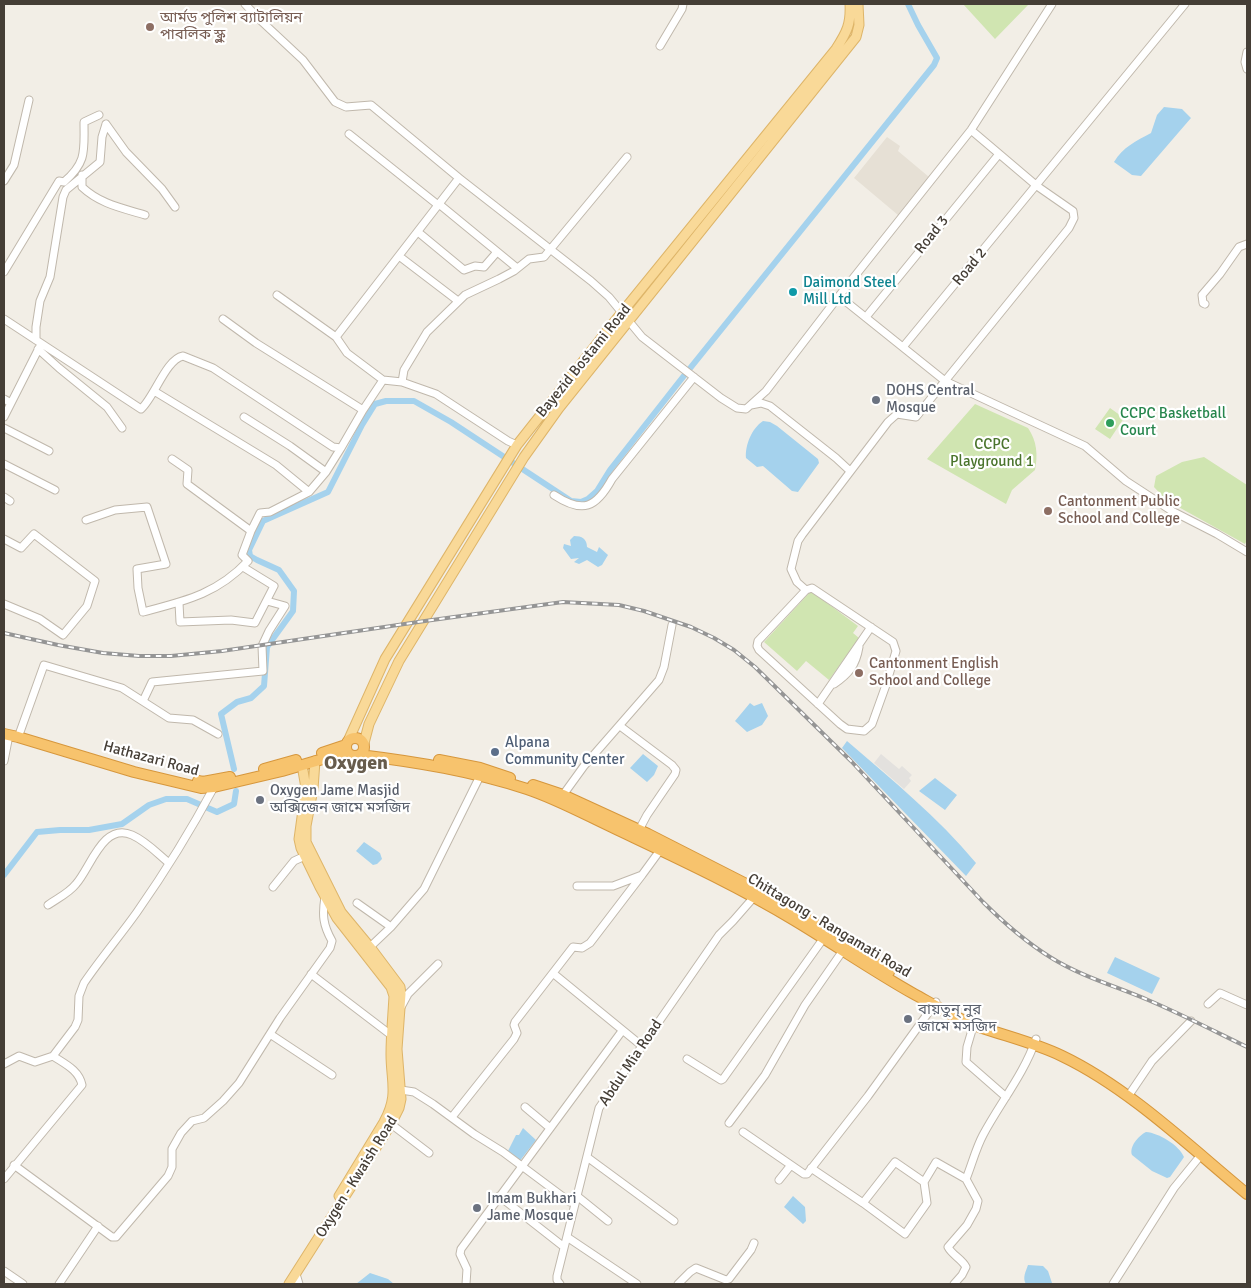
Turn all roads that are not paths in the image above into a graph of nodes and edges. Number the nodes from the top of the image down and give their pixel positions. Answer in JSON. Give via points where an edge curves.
{"nodes":[{"id":1,"x":245,"y":4,"type":"edge"},
{"id":2,"x":683,"y":4,"type":"edge"},
{"id":3,"x":850,"y":4,"type":"edge"},
{"id":4,"x":858,"y":4,"type":"edge"},
{"id":5,"x":1052,"y":4,"type":"edge"},
{"id":6,"x":1185,"y":4,"type":"edge"},
{"id":7,"x":660,"y":46,"type":"dead end"},
{"id":8,"x":1247,"y":52,"type":"edge"},
{"id":9,"x":1247,"y":65,"type":"edge"},
{"id":10,"x":29,"y":100,"type":"dead end"},
{"id":11,"x":99,"y":114,"type":"dead end"},
{"id":12,"x":971,"y":130,"type":"junction"},
{"id":13,"x":349,"y":134,"type":"dead end"},
{"id":14,"x":999,"y":154,"type":"junction"},
{"id":15,"x":627,"y":157,"type":"dead end"},
{"id":16,"x":82,"y":175,"type":"junction"},
{"id":17,"x":459,"y":178,"type":"junction"},
{"id":18,"x":4,"y":181,"type":"edge"},
{"id":19,"x":1036,"y":186,"type":"junction"},
{"id":20,"x":438,"y":205,"type":"junction"},
{"id":21,"x":175,"y":206,"type":"dead end"},
{"id":22,"x":145,"y":215,"type":"dead end"},
{"id":23,"x":418,"y":232,"type":"junction"},
{"id":24,"x":1247,"y":244,"type":"edge"},
{"id":25,"x":550,"y":250,"type":"junction"},
{"id":26,"x":497,"y":252,"type":"junction"},
{"id":27,"x":400,"y":256,"type":"junction"},
{"id":28,"x":516,"y":268,"type":"junction"},
{"id":29,"x":4,"y":272,"type":"edge"},
{"id":30,"x":277,"y":295,"type":"dead end"},
{"id":31,"x":839,"y":296,"type":"junction"},
{"id":32,"x":458,"y":301,"type":"junction"},
{"id":33,"x":1205,"y":304,"type":"dead end"},
{"id":34,"x":622,"y":312,"type":"junction"},
{"id":35,"x":866,"y":317,"type":"junction"},
{"id":36,"x":4,"y":319,"type":"edge"},
{"id":37,"x":223,"y":319,"type":"dead end"},
{"id":38,"x":629,"y":320,"type":"junction"},
{"id":39,"x":336,"y":337,"type":"junction"},
{"id":40,"x":38,"y":344,"type":"junction"},
{"id":41,"x":903,"y":347,"type":"junction"},
{"id":42,"x":689,"y":374,"type":"junction"},
{"id":43,"x":383,"y":380,"type":"junction"},
{"id":44,"x":945,"y":381,"type":"junction"},
{"id":45,"x":402,"y":382,"type":"junction"},
{"id":46,"x":154,"y":391,"type":"junction"},
{"id":47,"x":4,"y":399,"type":"edge"},
{"id":48,"x":11,"y":403,"type":"junction"},
{"id":49,"x":751,"y":405,"type":"junction"},
{"id":50,"x":362,"y":410,"type":"junction"},
{"id":51,"x":4,"y":417,"type":"edge"},
{"id":52,"x":244,"y":417,"type":"dead end"},
{"id":53,"x":4,"y":428,"type":"edge"},
{"id":54,"x":122,"y":428,"type":"dead end"},
{"id":55,"x":516,"y":447,"type":"junction"},
{"id":56,"x":341,"y":448,"type":"junction"},
{"id":57,"x":49,"y":451,"type":"dead end"},
{"id":58,"x":172,"y":459,"type":"dead end"},
{"id":59,"x":4,"y":464,"type":"edge"},
{"id":60,"x":850,"y":471,"type":"junction"},
{"id":61,"x":326,"y":472,"type":"junction"},
{"id":62,"x":55,"y":490,"type":"dead end"},
{"id":63,"x":309,"y":492,"type":"junction"},
{"id":64,"x":554,"y":495,"type":"dead end"},
{"id":65,"x":86,"y":520,"type":"dead end"},
{"id":66,"x":251,"y":531,"type":"junction"},
{"id":67,"x":4,"y":539,"type":"edge"},
{"id":68,"x":1247,"y":552,"type":"edge"},
{"id":69,"x":242,"y":567,"type":"junction"},
{"id":70,"x":806,"y":590,"type":"junction"},
{"id":71,"x":266,"y":601,"type":"junction"},
{"id":72,"x":178,"y":603,"type":"junction"},
{"id":73,"x":4,"y":604,"type":"edge"},
{"id":74,"x":672,"y":624,"type":"dead end"},
{"id":75,"x":871,"y":627,"type":"junction"},
{"id":76,"x":143,"y":701,"type":"junction"},
{"id":77,"x":818,"y":704,"type":"junction"},
{"id":78,"x":620,"y":726,"type":"junction"},
{"id":79,"x":20,"y":732,"type":"junction"},
{"id":80,"x":6,"y":733,"type":"edge"},
{"id":81,"x":218,"y":734,"type":"dead end"},
{"id":82,"x":355,"y":748,"type":"junction"},
{"id":83,"x":4,"y":761,"type":"edge"},
{"id":84,"x":315,"y":761,"type":"junction"},
{"id":85,"x":302,"y":765,"type":"junction"},
{"id":86,"x":480,"y":776,"type":"junction"},
{"id":87,"x":214,"y":788,"type":"junction"},
{"id":88,"x":563,"y":795,"type":"junction"},
{"id":89,"x":639,"y":830,"type":"junction"},
{"id":90,"x":660,"y":849,"type":"junction"},
{"id":91,"x":305,"y":856,"type":"junction"},
{"id":92,"x":169,"y":863,"type":"junction"},
{"id":93,"x":642,"y":875,"type":"junction"},
{"id":94,"x":274,"y":886,"type":"dead end"},
{"id":95,"x":577,"y":886,"type":"dead end"},
{"id":96,"x":325,"y":897,"type":"junction"},
{"id":97,"x":754,"y":897,"type":"junction"},
{"id":98,"x":357,"y":903,"type":"dead end"},
{"id":99,"x":48,"y":905,"type":"dead end"},
{"id":100,"x":391,"y":927,"type":"junction"},
{"id":101,"x":823,"y":938,"type":"junction"},
{"id":102,"x":370,"y":947,"type":"junction"},
{"id":103,"x":845,"y":948,"type":"junction"},
{"id":104,"x":438,"y":964,"type":"dead end"},
{"id":105,"x":311,"y":974,"type":"junction"},
{"id":106,"x":554,"y":974,"type":"junction"},
{"id":107,"x":935,"y":1003,"type":"junction"},
{"id":108,"x":1208,"y":1004,"type":"dead end"},
{"id":109,"x":1247,"y":1004,"type":"edge"},
{"id":110,"x":400,"y":1008,"type":"junction"},
{"id":111,"x":1191,"y":1021,"type":"dead end"},
{"id":112,"x":974,"y":1022,"type":"junction"},
{"id":113,"x":622,"y":1031,"type":"junction"},
{"id":114,"x":270,"y":1034,"type":"junction"},
{"id":115,"x":391,"y":1035,"type":"junction"},
{"id":116,"x":1035,"y":1042,"type":"junction"},
{"id":117,"x":642,"y":1046,"type":"junction"},
{"id":118,"x":53,"y":1056,"type":"junction"},
{"id":119,"x":687,"y":1059,"type":"dead end"},
{"id":120,"x":4,"y":1064,"type":"edge"},
{"id":121,"x":332,"y":1075,"type":"dead end"},
{"id":122,"x":401,"y":1090,"type":"junction"},
{"id":123,"x":1131,"y":1092,"type":"junction"},
{"id":124,"x":1006,"y":1097,"type":"junction"},
{"id":125,"x":525,"y":1107,"type":"dead end"},
{"id":126,"x":452,"y":1118,"type":"junction"},
{"id":127,"x":729,"y":1123,"type":"dead end"},
{"id":128,"x":391,"y":1124,"type":"junction"},
{"id":129,"x":550,"y":1128,"type":"junction"},
{"id":130,"x":743,"y":1132,"type":"dead end"},
{"id":131,"x":429,"y":1153,"type":"dead end"},
{"id":132,"x":1201,"y":1155,"type":"junction"},
{"id":133,"x":587,"y":1157,"type":"junction"},
{"id":134,"x":14,"y":1165,"type":"junction"},
{"id":135,"x":791,"y":1165,"type":"junction"},
{"id":136,"x":521,"y":1166,"type":"junction"},
{"id":137,"x":811,"y":1168,"type":"junction"},
{"id":138,"x":966,"y":1178,"type":"junction"},
{"id":139,"x":4,"y":1179,"type":"edge"},
{"id":140,"x":779,"y":1180,"type":"dead end"},
{"id":141,"x":924,"y":1182,"type":"junction"},
{"id":142,"x":1247,"y":1187,"type":"edge"},
{"id":143,"x":1247,"y":1194,"type":"edge"},
{"id":144,"x":499,"y":1196,"type":"junction"},
{"id":145,"x":577,"y":1196,"type":"junction"},
{"id":146,"x":570,"y":1202,"type":"dead end"},
{"id":147,"x":863,"y":1203,"type":"junction"},
{"id":148,"x":608,"y":1221,"type":"dead end"},
{"id":149,"x":674,"y":1221,"type":"dead end"},
{"id":150,"x":98,"y":1226,"type":"junction"},
{"id":151,"x":567,"y":1237,"type":"junction"},
{"id":152,"x":754,"y":1242,"type":"dead end"},
{"id":153,"x":564,"y":1247,"type":"junction"},
{"id":154,"x":4,"y":1271,"type":"edge"},
{"id":155,"x":296,"y":1274,"type":"junction"},
{"id":156,"x":24,"y":1284,"type":"edge"},
{"id":157,"x":59,"y":1284,"type":"edge"},
{"id":158,"x":281,"y":1284,"type":"edge"},
{"id":159,"x":289,"y":1284,"type":"edge"},
{"id":160,"x":299,"y":1284,"type":"edge"},
{"id":161,"x":466,"y":1284,"type":"edge"},
{"id":162,"x":560,"y":1284,"type":"edge"},
{"id":163,"x":637,"y":1284,"type":"edge"},
{"id":164,"x":678,"y":1284,"type":"edge"},
{"id":165,"x":954,"y":1284,"type":"edge"},
{"id":166,"x":1112,"y":1284,"type":"edge"}],
"edges":[{"from":1,"to":17,"type":"street","via":[[303,60],[335,102],[346,107],[371,105]]},
{"from":2,"to":7,"type":"street"},
{"from":3,"to":34,"type":"main road","name":"Bayezid Bostami Road","via":[[851,19],[836,49]]},
{"from":4,"to":38,"type":"main road","name":"Bayezid Bostami Road","via":[[856,37]]},
{"from":5,"to":12,"type":"street"},
{"from":6,"to":19,"type":"street","name":"Road 2"},
{"from":8,"to":9,"type":"street"},
{"from":10,"to":18,"type":"street","via":[[14,165]]},
{"from":11,"to":29,"type":"street","via":[[84,122],[81,164],[64,182],[60,181]]},
{"from":12,"to":14,"type":"street"},
{"from":12,"to":31,"type":"street"},
{"from":13,"to":20,"type":"street"},
{"from":14,"to":19,"type":"street"},
{"from":14,"to":35,"type":"street","name":"Road 3"},
{"from":15,"to":25,"type":"street"},
{"from":16,"to":21,"type":"street","via":[[100,162],[106,124],[126,152]]},
{"from":16,"to":22,"type":"street","via":[[82,187],[92,196],[112,206]]},
{"from":16,"to":40,"type":"street","via":[[63,197],[50,277],[40,301],[36,327]]},
{"from":17,"to":20,"type":"street"},
{"from":17,"to":25,"type":"street"},
{"from":19,"to":41,"type":"street","name":"Road 2"},
{"from":19,"to":44,"type":"street","via":[[1073,211],[1074,218]]},
{"from":20,"to":23,"type":"street"},
{"from":20,"to":26,"type":"street"},
{"from":23,"to":26,"type":"street","via":[[464,270],[484,267]]},
{"from":23,"to":27,"type":"street"},
{"from":24,"to":33,"type":"street","via":[[1239,247],[1202,295]]},
{"from":25,"to":28,"type":"street","via":[[544,257],[529,258]]},
{"from":25,"to":34,"type":"street","via":[[591,281]]},
{"from":26,"to":28,"type":"street"},
{"from":27,"to":32,"type":"street"},
{"from":27,"to":39,"type":"street"},
{"from":28,"to":32,"type":"street"},
{"from":30,"to":39,"type":"street"},
{"from":31,"to":35,"type":"street"},
{"from":31,"to":49,"type":"street","via":[[766,391]]},
{"from":32,"to":45,"type":"street","via":[[427,332],[404,370]]},
{"from":34,"to":38,"type":"street"},
{"from":34,"to":55,"type":"main road","name":"Bayezid Bostami Road"},
{"from":35,"to":41,"type":"street"},
{"from":36,"to":40,"type":"street"},
{"from":37,"to":50,"type":"street"},
{"from":38,"to":42,"type":"street","via":[[642,337]]},
{"from":38,"to":82,"type":"main road","name":"Bayezid Bostami Road","via":[[524,457],[400,661]]},
{"from":39,"to":43,"type":"street","via":[[347,353]]},
{"from":40,"to":46,"type":"street","via":[[140,409]]},
{"from":40,"to":48,"type":"street"},
{"from":40,"to":54,"type":"street","via":[[59,368],[107,407]]},
{"from":41,"to":44,"type":"street"},
{"from":42,"to":49,"type":"street","via":[[737,408],[746,409]]},
{"from":42,"to":64,"type":"street","via":[[597,502],[574,505]]},
{"from":43,"to":45,"type":"street"},
{"from":43,"to":50,"type":"street"},
{"from":44,"to":60,"type":"street","via":[[916,417],[897,414],[888,422]]},
{"from":44,"to":68,"type":"street","via":[[1085,446],[1126,481],[1172,511]]},
{"from":45,"to":55,"type":"street","via":[[436,394]]},
{"from":46,"to":56,"type":"street","via":[[172,364],[183,356],[213,368],[333,447]]},
{"from":46,"to":63,"type":"street","via":[[276,465]]},
{"from":47,"to":48,"type":"street"},
{"from":48,"to":51,"type":"street"},
{"from":49,"to":60,"type":"street","via":[[761,403],[770,406]]},
{"from":50,"to":56,"type":"street"},
{"from":52,"to":61,"type":"street"},
{"from":53,"to":57,"type":"street"},
{"from":55,"to":82,"type":"main road","name":"Bayezid Bostami Road","via":[[385,660]]},
{"from":56,"to":61,"type":"street"},
{"from":58,"to":66,"type":"street","via":[[188,470],[187,484]]},
{"from":59,"to":62,"type":"street"},
{"from":60,"to":70,"type":"street","via":[[798,541],[791,569],[797,582]]},
{"from":61,"to":63,"type":"street"},
{"from":63,"to":66,"type":"street","via":[[270,512],[260,513]]},
{"from":65,"to":72,"type":"street","via":[[114,510],[147,507],[166,564],[138,569],[143,612]]},
{"from":66,"to":69,"type":"street","via":[[242,555],[248,561]]},
{"from":67,"to":73,"type":"street","via":[[21,548],[34,534],[95,581],[87,606],[63,635],[40,619]]},
{"from":69,"to":71,"type":"street","via":[[274,586]]},
{"from":69,"to":72,"type":"street","via":[[212,590]]},
{"from":70,"to":75,"type":"street","via":[[814,588]]},
{"from":70,"to":77,"type":"street","via":[[758,641],[757,646]]},
{"from":71,"to":72,"type":"street","via":[[256,623],[231,620],[180,622]]},
{"from":71,"to":76,"type":"street","via":[[285,606],[268,630],[262,646],[263,672],[152,682]]},
{"from":74,"to":78,"type":"street","via":[[659,680]]},
{"from":75,"to":77,"type":"street"},
{"from":75,"to":77,"type":"street","via":[[893,642],[896,651],[872,724],[864,731],[847,729]]},
{"from":76,"to":79,"type":"street","via":[[122,688],[44,664]]},
{"from":76,"to":81,"type":"street","via":[[169,718],[193,720]]},
{"from":78,"to":88,"type":"street"},
{"from":78,"to":89,"type":"street","via":[[676,770]]},
{"from":79,"to":80,"type":"highway","name":"Hathazari Road"},
{"from":79,"to":82,"type":"highway","name":"Hathazari Road","via":[[203,782]]},
{"from":80,"to":83,"type":"street"},
{"from":80,"to":87,"type":"highway","name":"Hathazari Road","via":[[183,785]]},
{"from":82,"to":84,"type":"highway","name":"Hathazari Road"},
{"from":82,"to":86,"type":"highway","name":"Chittagong - Rangamati Road"},
{"from":82,"to":88,"type":"highway","name":"Chittagong - Rangamati Road","via":[[411,754],[480,768]]},
{"from":84,"to":85,"type":"highway","name":"Hathazari Road"},
{"from":84,"to":102,"type":"main road","name":"Oxygen - Kwaish Road","via":[[306,842],[341,912]]},
{"from":85,"to":87,"type":"highway","name":"Hathazari Road"},
{"from":85,"to":91,"type":"main road","name":"Oxygen - Kwaish Road","via":[[306,788],[299,839]]},
{"from":86,"to":90,"type":"highway","name":"Chittagong - Rangamati Road","via":[[570,807]]},
{"from":86,"to":100,"type":"street","via":[[424,889]]},
{"from":87,"to":92,"type":"street"},
{"from":88,"to":89,"type":"highway","name":"Chittagong - Rangamati Road"},
{"from":89,"to":103,"type":"highway","name":"Chittagong - Rangamati Road","via":[[754,888]]},
{"from":90,"to":93,"type":"street"},
{"from":90,"to":97,"type":"highway","name":"Chittagong - Rangamati Road"},
{"from":91,"to":94,"type":"street","via":[[294,861]]},
{"from":91,"to":96,"type":"main road","name":"Oxygen - Kwaish Road"},
{"from":92,"to":99,"type":"street","via":[[132,835],[121,832],[108,837],[78,882]]},
{"from":92,"to":118,"type":"street","via":[[84,983],[79,996],[78,1020]]},
{"from":93,"to":95,"type":"street","via":[[613,886]]},
{"from":93,"to":106,"type":"street","via":[[590,944],[582,948],[573,946]]},
{"from":96,"to":105,"type":"street","via":[[324,926],[332,941]]},
{"from":96,"to":115,"type":"main road","name":"Oxygen - Kwaish Road","via":[[337,918],[393,991]]},
{"from":97,"to":101,"type":"highway","name":"Chittagong - Rangamati Road"},
{"from":97,"to":117,"type":"street","name":"Abdul Mia Road","via":[[718,935]]},
{"from":98,"to":100,"type":"street"},
{"from":100,"to":102,"type":"street"},
{"from":101,"to":103,"type":"highway","name":"Chittagong - Rangamati Road"},
{"from":101,"to":119,"type":"street","via":[[723,1079]]},
{"from":102,"to":110,"type":"main road","name":"Oxygen - Kwaish Road","via":[[400,987]]},
{"from":103,"to":107,"type":"highway","name":"Chittagong - Rangamati Road"},
{"from":103,"to":127,"type":"street","via":[[805,1004],[765,1075]]},
{"from":104,"to":110,"type":"street","via":[[408,994]]},
{"from":105,"to":114,"type":"street"},
{"from":105,"to":115,"type":"street"},
{"from":106,"to":113,"type":"street"},
{"from":106,"to":126,"type":"street","via":[[515,1022],[517,1033],[514,1039]]},
{"from":107,"to":112,"type":"highway","name":"Chittagong - Rangamati Road"},
{"from":107,"to":137,"type":"street"},
{"from":108,"to":109,"type":"street","via":[[1220,993]]},
{"from":110,"to":122,"type":"main road","name":"Oxygen - Kwaish Road","via":[[397,1049]]},
{"from":111,"to":123,"type":"street","via":[[1152,1061]]},
{"from":112,"to":116,"type":"highway","name":"Chittagong - Rangamati Road"},
{"from":112,"to":124,"type":"street","via":[[966,1062]]},
{"from":113,"to":117,"type":"street"},
{"from":113,"to":129,"type":"street"},
{"from":114,"to":121,"type":"street"},
{"from":114,"to":150,"type":"street","via":[[223,1102],[204,1118],[192,1121],[181,1133],[172,1149],[172,1167],[168,1176],[116,1237]]},
{"from":115,"to":158,"type":"main road","name":"Oxygen - Kwaish Road","via":[[394,1091],[389,1112],[328,1214]]},
{"from":116,"to":123,"type":"highway","name":"Chittagong - Rangamati Road","via":[[1079,1057]]},
{"from":116,"to":124,"type":"street"},
{"from":116,"to":132,"type":"highway","name":"Chittagong - Rangamati Road","via":[[1107,1082]]},
{"from":117,"to":133,"type":"street","name":"Abdul Mia Road","via":[[599,1108]]},
{"from":118,"to":120,"type":"street","via":[[35,1062],[19,1056]]},
{"from":118,"to":134,"type":"street","via":[[76,1072],[82,1085]]},
{"from":122,"to":126,"type":"street","via":[[414,1092]]},
{"from":122,"to":128,"type":"main road","name":"Oxygen - Kwaish Road","via":[[399,1108]]},
{"from":123,"to":142,"type":"highway","name":"Chittagong - Rangamati Road"},
{"from":124,"to":138,"type":"street","via":[[982,1137]]},
{"from":125,"to":129,"type":"street"},
{"from":126,"to":136,"type":"street"},
{"from":128,"to":131,"type":"street"},
{"from":128,"to":155,"type":"main road","name":"Oxygen - Kwaish Road"},
{"from":129,"to":136,"type":"street"},
{"from":130,"to":135,"type":"street"},
{"from":132,"to":143,"type":"highway","name":"Chittagong - Rangamati Road"},
{"from":132,"to":166,"type":"street","via":[[1174,1188]]},
{"from":133,"to":145,"type":"street","name":"Abdul Mia Road"},
{"from":133,"to":149,"type":"street"},
{"from":134,"to":139,"type":"street"},
{"from":134,"to":150,"type":"street"},
{"from":135,"to":137,"type":"street","via":[[806,1174]]},
{"from":135,"to":140,"type":"street"},
{"from":136,"to":144,"type":"street"},
{"from":136,"to":146,"type":"street"},
{"from":137,"to":147,"type":"street"},
{"from":138,"to":141,"type":"street","via":[[936,1162]]},
{"from":138,"to":165,"type":"street","via":[[978,1201],[967,1225],[948,1247],[966,1267]]},
{"from":141,"to":147,"type":"street","via":[[895,1162]]},
{"from":141,"to":147,"type":"street","via":[[927,1203],[905,1234]]},
{"from":144,"to":153,"type":"street"},
{"from":144,"to":161,"type":"street","via":[[461,1249]]},
{"from":145,"to":148,"type":"street"},
{"from":145,"to":151,"type":"street","name":"Abdul Mia Road"},
{"from":150,"to":157,"type":"street"},
{"from":151,"to":153,"type":"street","name":"Abdul Mia Road"},
{"from":151,"to":163,"type":"street"},
{"from":152,"to":164,"type":"street","via":[[729,1279],[696,1268]]},
{"from":153,"to":162,"type":"street","name":"Abdul Mia Road","via":[[557,1276]]},
{"from":154,"to":156,"type":"street"},
{"from":155,"to":159,"type":"main road","name":"Oxygen - Kwaish Road"},
{"from":155,"to":160,"type":"street"}]}
